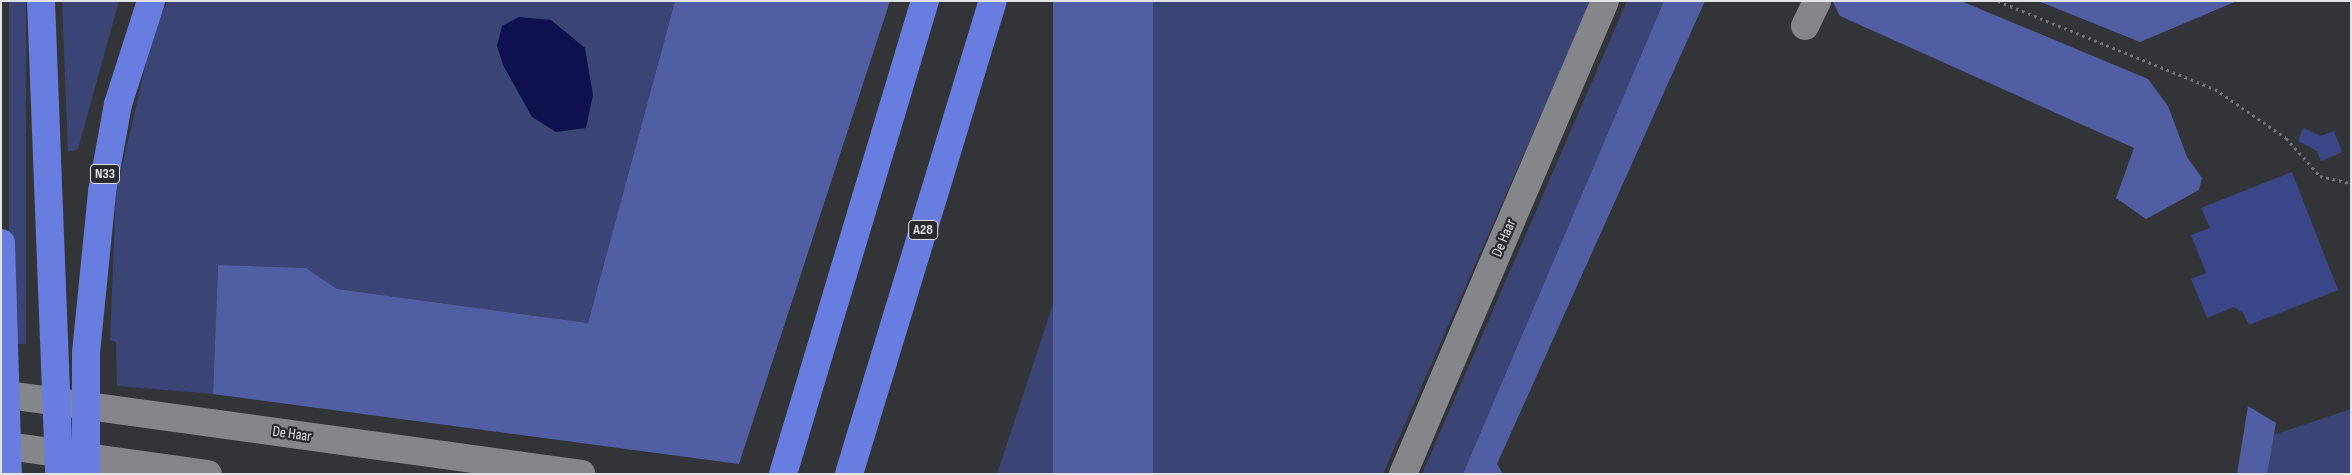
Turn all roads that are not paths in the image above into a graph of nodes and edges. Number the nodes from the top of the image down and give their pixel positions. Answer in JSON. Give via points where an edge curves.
{"nodes":[{"id":1,"x":41,"y":1,"type":"edge"},
{"id":2,"x":151,"y":1,"type":"edge"},
{"id":3,"x":925,"y":1,"type":"edge"},
{"id":4,"x":993,"y":1,"type":"edge"},
{"id":5,"x":1605,"y":1,"type":"edge"},
{"id":6,"x":1817,"y":1,"type":"edge"},
{"id":7,"x":1805,"y":26,"type":"dead end"},
{"id":8,"x":1,"y":243,"type":"edge"},
{"id":9,"x":2,"y":270,"type":"edge"},
{"id":10,"x":1,"y":394,"type":"edge"},
{"id":11,"x":1,"y":445,"type":"edge"},
{"id":12,"x":786,"y":462,"type":"edge"},
{"id":13,"x":852,"y":466,"type":"edge"},
{"id":14,"x":8,"y":474,"type":"edge"},
{"id":15,"x":59,"y":474,"type":"edge"},
{"id":16,"x":86,"y":474,"type":"edge"},
{"id":17,"x":208,"y":474,"type":"edge"},
{"id":18,"x":582,"y":474,"type":"edge"},
{"id":19,"x":1403,"y":474,"type":"edge"}],
"edges":[{"from":1,"to":15,"type":"highway"},
{"from":2,"to":16,"type":"highway","number":"N33","via":[[118,104],[102,192],[86,353]]},
{"from":3,"to":12,"type":"highway"},
{"from":4,"to":13,"type":"highway","number":"A28"},
{"from":5,"to":19,"type":"street","name":"De Haar"},
{"from":6,"to":7,"type":"street"},
{"from":8,"to":9,"type":"highway"},
{"from":9,"to":14,"type":"highway"},
{"from":10,"to":18,"type":"street","name":"De Haar"},
{"from":11,"to":17,"type":"street"}]}
